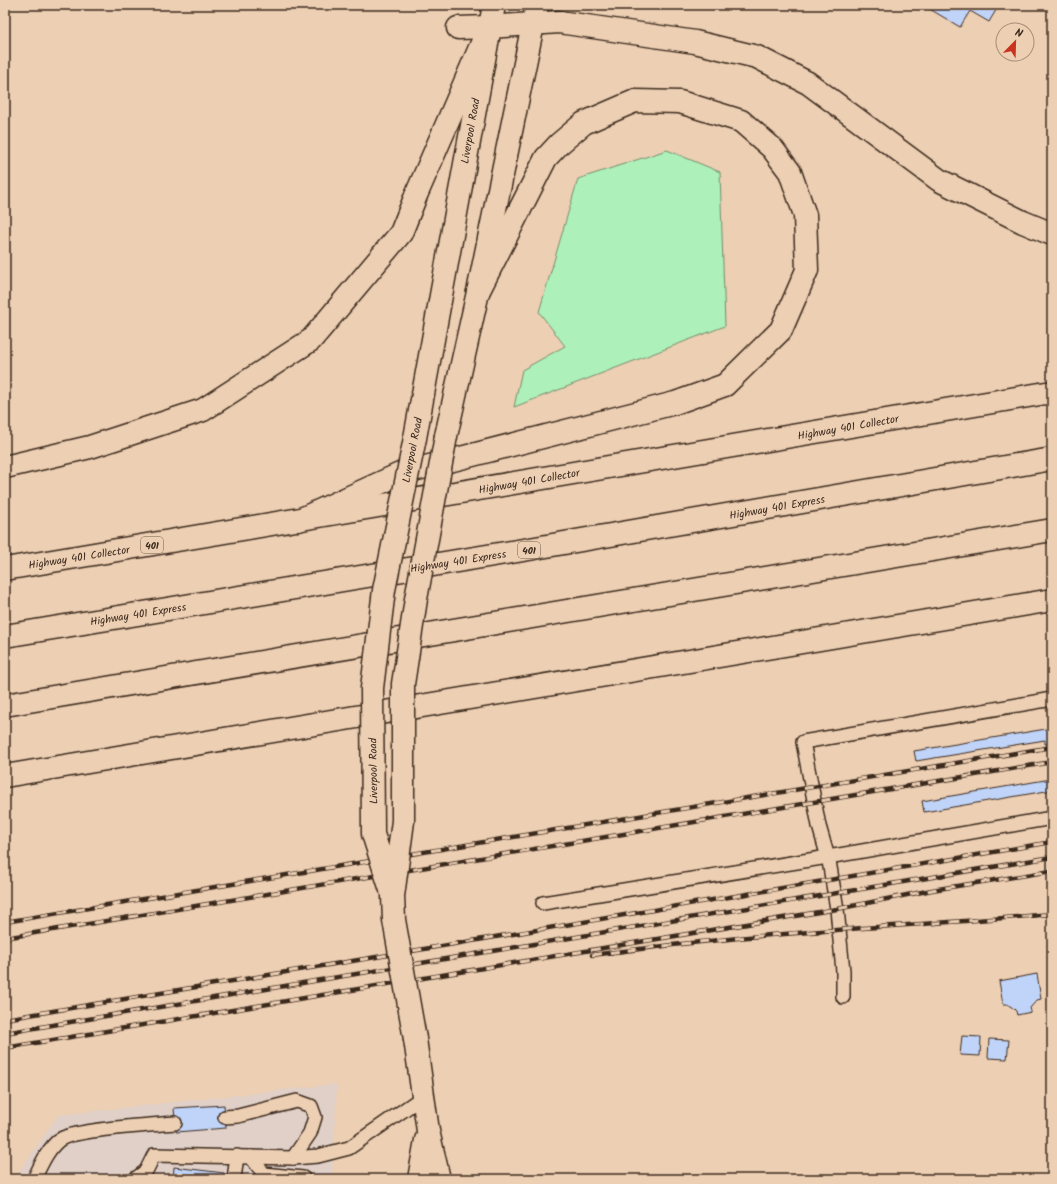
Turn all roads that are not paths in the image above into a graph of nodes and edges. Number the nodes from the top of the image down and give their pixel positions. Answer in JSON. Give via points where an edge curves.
{"nodes":[{"id":1,"x":494,"y":5,"type":"edge"},
{"id":2,"x":535,"y":14,"type":"edge"},
{"id":3,"x":489,"y":27,"type":"junction"},
{"id":4,"x":458,"y":28,"type":"dead end"},
{"id":5,"x":1052,"y":234,"type":"edge"},
{"id":6,"x":478,"y":292,"type":"junction"},
{"id":7,"x":1052,"y":392,"type":"edge"},
{"id":8,"x":1052,"y":459,"type":"edge"},
{"id":9,"x":5,"y":467,"type":"edge"},
{"id":10,"x":299,"y":520,"type":"junction"},
{"id":11,"x":1052,"y":530,"type":"edge"},
{"id":12,"x":5,"y":569,"type":"edge"},
{"id":13,"x":1052,"y":600,"type":"edge"},
{"id":14,"x":5,"y":636,"type":"edge"},
{"id":15,"x":1052,"y":700,"type":"edge"},
{"id":16,"x":5,"y":705,"type":"edge"},
{"id":17,"x":5,"y":776,"type":"edge"},
{"id":18,"x":1052,"y":818,"type":"edge"},
{"id":19,"x":828,"y":857,"type":"junction"},
{"id":20,"x":393,"y":896,"type":"junction"},
{"id":21,"x":543,"y":903,"type":"dead end"},
{"id":22,"x":843,"y":997,"type":"dead end"},
{"id":23,"x":424,"y":1096,"type":"junction"},
{"id":24,"x":225,"y":1117,"type":"dead end"},
{"id":25,"x":175,"y":1122,"type":"dead end"},
{"id":26,"x":428,"y":1130,"type":"junction"},
{"id":27,"x":237,"y":1156,"type":"junction"},
{"id":28,"x":251,"y":1156,"type":"junction"},
{"id":29,"x":293,"y":1158,"type":"junction"},
{"id":30,"x":34,"y":1179,"type":"edge"},
{"id":31,"x":134,"y":1179,"type":"edge"},
{"id":32,"x":234,"y":1179,"type":"edge"},
{"id":33,"x":304,"y":1179,"type":"edge"},
{"id":34,"x":419,"y":1179,"type":"edge"},
{"id":35,"x":439,"y":1179,"type":"edge"}],
"edges":[{"from":1,"to":3,"type":"main road","name":"Liverpool Road"},
{"from":2,"to":3,"type":"main road"},
{"from":2,"to":5,"type":"main road","via":[[559,22],[695,42],[757,57],[808,83],[939,180]]},
{"from":2,"to":6,"type":"main road","name":"Liverpool Road"},
{"from":3,"to":4,"type":"main road"},
{"from":3,"to":9,"type":"main road","via":[[402,233],[311,340],[204,410],[90,447]]},
{"from":3,"to":20,"type":"main road","name":"Liverpool Road","bridge":true,"via":[[415,438],[384,590],[372,688],[373,834]]},
{"from":6,"to":10,"type":"main road","via":[[546,158],[584,123],[635,101],[680,102],[741,121],[772,148],[790,172],[805,215],[807,270],[781,330],[725,385],[675,403],[402,473]]},
{"from":6,"to":20,"type":"main road","name":"Liverpool Road","bridge":true,"via":[[446,436],[403,684],[402,821]]},
{"from":7,"to":10,"type":"main road","name":"Highway 401 Collector","number":"401"},
{"from":8,"to":14,"type":"main road","name":"Highway 401 Express","number":"401"},
{"from":10,"to":12,"type":"main road","name":"Highway 401 Collector","number":"401"},
{"from":11,"to":16,"type":"main road"},
{"from":13,"to":17,"type":"main road"},
{"from":15,"to":19,"type":"lane","via":[[803,742],[819,826]]},
{"from":18,"to":19,"type":"lane"},
{"from":19,"to":21,"type":"lane"},
{"from":19,"to":22,"type":"lane","via":[[840,930]]},
{"from":20,"to":23,"type":"main road","name":"Liverpool Road","bridge":true,"via":[[394,920]]},
{"from":23,"to":26,"type":"main road","name":"Liverpool Road"},
{"from":23,"to":29,"type":"lane","via":[[349,1148],[318,1156]]},
{"from":24,"to":29,"type":"lane","via":[[238,1116],[297,1100],[311,1106],[315,1117],[310,1133]]},
{"from":25,"to":30,"type":"lane","via":[[84,1132],[60,1139],[48,1152]]},
{"from":26,"to":34,"type":"main road","name":"Liverpool Road"},
{"from":26,"to":35,"type":"main road","name":"Liverpool Road"},
{"from":27,"to":28,"type":"lane"},
{"from":27,"to":31,"type":"lane","via":[[154,1155],[146,1172]]},
{"from":27,"to":32,"type":"lane"},
{"from":28,"to":29,"type":"lane"},
{"from":28,"to":33,"type":"lane","via":[[264,1174]]}]}
